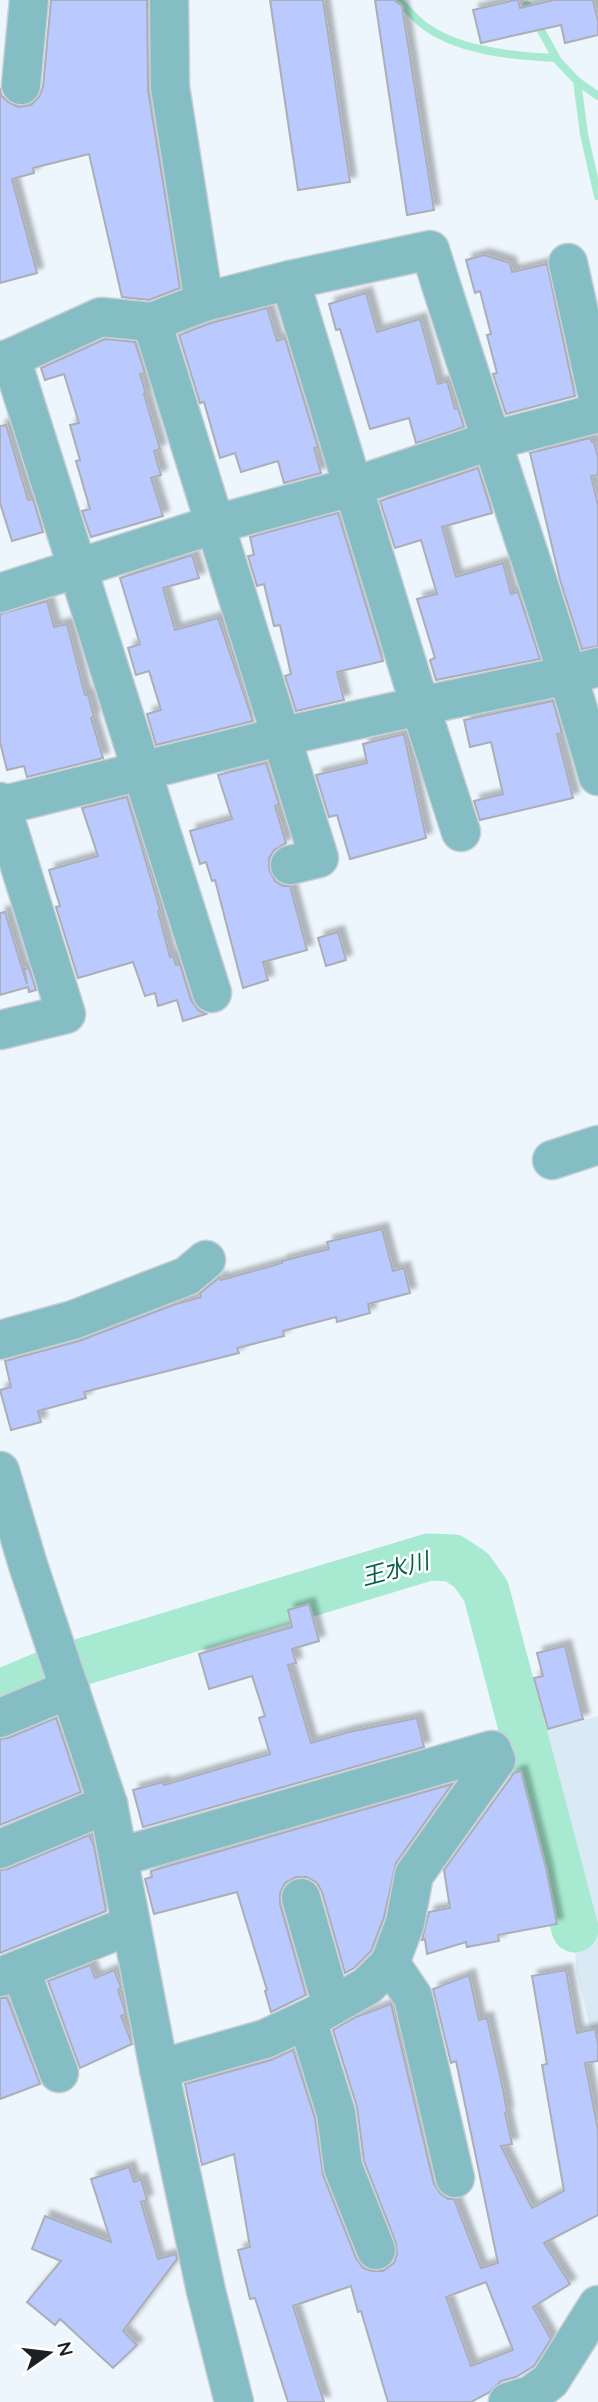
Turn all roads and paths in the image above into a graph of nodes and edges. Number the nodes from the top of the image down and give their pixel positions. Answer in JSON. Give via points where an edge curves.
{"nodes":[{"id":1,"x":29,"y":0,"type":"edge"},
{"id":2,"x":169,"y":0,"type":"edge"},
{"id":3,"x":21,"y":85,"type":"dead end"},
{"id":4,"x":568,"y":263,"type":"dead end"},
{"id":5,"x":290,"y":281,"type":"junction"},
{"id":6,"x":204,"y":302,"type":"junction"},
{"id":7,"x":152,"y":322,"type":"junction"},
{"id":8,"x":6,"y":359,"type":"edge"},
{"id":9,"x":598,"y":398,"type":"edge"},
{"id":10,"x":598,"y":413,"type":"edge"},
{"id":11,"x":490,"y":440,"type":"junction"},
{"id":12,"x":352,"y":487,"type":"junction"},
{"id":13,"x":216,"y":524,"type":"junction"},
{"id":14,"x":79,"y":568,"type":"junction"},
{"id":15,"x":0,"y":593,"type":"edge"},
{"id":16,"x":583,"y":671,"type":"edge"},
{"id":17,"x":420,"y":706,"type":"junction"},
{"id":18,"x":279,"y":737,"type":"junction"},
{"id":19,"x":143,"y":770,"type":"junction"},
{"id":20,"x":598,"y":776,"type":"edge"},
{"id":21,"x":0,"y":804,"type":"edge"},
{"id":22,"x":461,"y":832,"type":"dead end"},
{"id":23,"x":290,"y":865,"type":"dead end"},
{"id":24,"x":212,"y":993,"type":"dead end"},
{"id":25,"x":0,"y":1030,"type":"edge"},
{"id":26,"x":598,"y":1145,"type":"edge"},
{"id":27,"x":552,"y":1160,"type":"dead end"},
{"id":28,"x":206,"y":1260,"type":"dead end"},
{"id":29,"x":0,"y":1340,"type":"edge"},
{"id":30,"x":0,"y":1471,"type":"edge"},
{"id":31,"x":69,"y":1689,"type":"junction"},
{"id":32,"x":0,"y":1718,"type":"edge"},
{"id":33,"x":107,"y":1804,"type":"junction"},
{"id":34,"x":0,"y":1849,"type":"edge"},
{"id":35,"x":119,"y":1857,"type":"junction"},
{"id":36,"x":300,"y":1898,"type":"dead end"},
{"id":37,"x":131,"y":1925,"type":"junction"},
{"id":38,"x":390,"y":1963,"type":"junction"},
{"id":39,"x":10,"y":1973,"type":"edge"},
{"id":40,"x":319,"y":2013,"type":"junction"},
{"id":41,"x":159,"y":2070,"type":"junction"},
{"id":42,"x":59,"y":2073,"type":"dead end"},
{"id":43,"x":455,"y":2178,"type":"dead end"},
{"id":44,"x":376,"y":2250,"type":"dead end"},
{"id":45,"x":598,"y":2305,"type":"edge"},
{"id":46,"x":234,"y":2402,"type":"edge"},
{"id":47,"x":508,"y":2402,"type":"edge"}],
"edges":[{"from":1,"to":3,"type":"street"},
{"from":2,"to":6,"type":"street","via":[[170,88]]},
{"from":4,"to":9,"type":"street"},
{"from":5,"to":6,"type":"street"},
{"from":5,"to":11,"type":"street","via":[[430,250]]},
{"from":5,"to":12,"type":"street"},
{"from":6,"to":7,"type":"street"},
{"from":7,"to":8,"type":"street","via":[[101,317]]},
{"from":7,"to":13,"type":"street"},
{"from":8,"to":14,"type":"street"},
{"from":10,"to":11,"type":"street"},
{"from":11,"to":12,"type":"street"},
{"from":11,"to":16,"type":"street"},
{"from":12,"to":13,"type":"street"},
{"from":12,"to":17,"type":"street"},
{"from":13,"to":14,"type":"street"},
{"from":13,"to":18,"type":"street"},
{"from":14,"to":15,"type":"street"},
{"from":14,"to":19,"type":"street"},
{"from":16,"to":17,"type":"street"},
{"from":16,"to":20,"type":"street"},
{"from":17,"to":18,"type":"street"},
{"from":17,"to":22,"type":"street"},
{"from":18,"to":19,"type":"street"},
{"from":18,"to":23,"type":"street","via":[[319,858]]},
{"from":19,"to":21,"type":"street"},
{"from":19,"to":24,"type":"street"},
{"from":21,"to":25,"type":"street","via":[[66,1014]]},
{"from":26,"to":27,"type":"street"},
{"from":28,"to":29,"type":"street","via":[[187,1276],[86,1315]]},
{"from":30,"to":31,"type":"street"},
{"from":31,"to":32,"type":"street"},
{"from":31,"to":33,"type":"street"},
{"from":33,"to":34,"type":"street"},
{"from":33,"to":35,"type":"street"},
{"from":35,"to":37,"type":"street"},
{"from":35,"to":38,"type":"street","via":[[492,1750],[496,1760],[414,1875],[405,1923]]},
{"from":36,"to":40,"type":"street"},
{"from":37,"to":39,"type":"street"},
{"from":37,"to":41,"type":"street"},
{"from":38,"to":40,"type":"street","via":[[367,1986]]},
{"from":38,"to":43,"type":"street","via":[[413,1997]]},
{"from":39,"to":42,"type":"street"},
{"from":40,"to":41,"type":"street","via":[[265,2039]]},
{"from":40,"to":44,"type":"street","via":[[343,2167]]},
{"from":41,"to":46,"type":"street"},
{"from":45,"to":47,"type":"street","via":[[550,2381],[531,2395]]}]}
